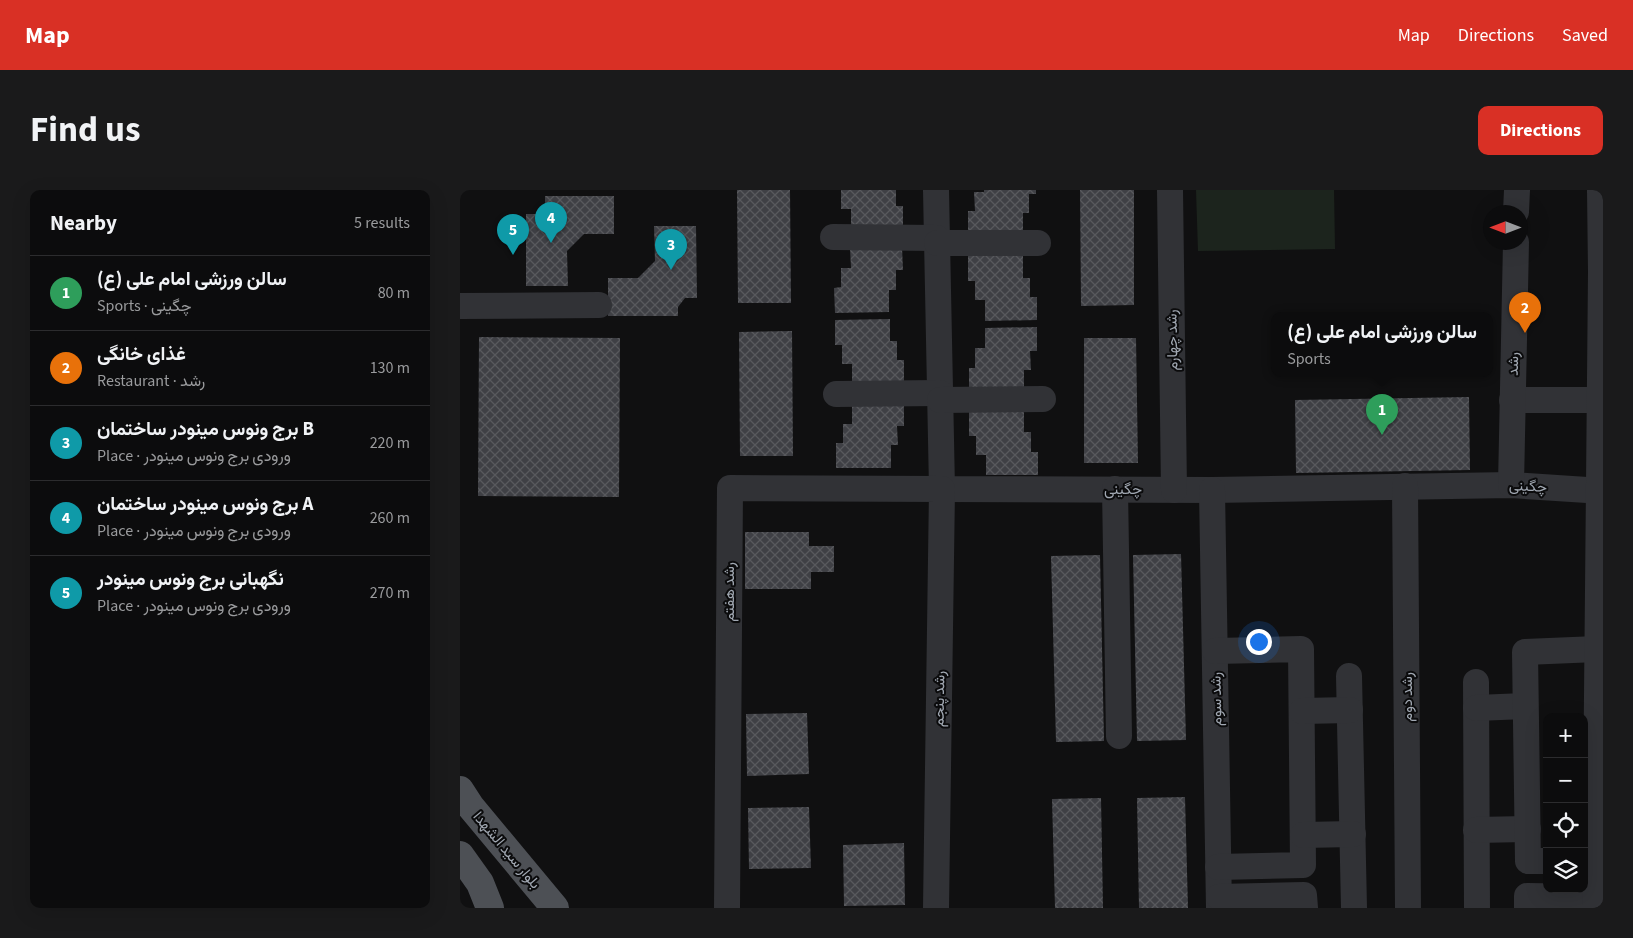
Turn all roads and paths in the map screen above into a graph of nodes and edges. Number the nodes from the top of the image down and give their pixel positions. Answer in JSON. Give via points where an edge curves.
{"nodes":[{"id":1,"x":936,"y":190,"type":"edge"},
{"id":2,"x":1170,"y":190,"type":"edge"},
{"id":3,"x":1517,"y":190,"type":"edge"},
{"id":4,"x":1600,"y":190,"type":"edge"},
{"id":5,"x":1516,"y":205,"type":"edge"},
{"id":6,"x":833,"y":237,"type":"dead end"},
{"id":7,"x":937,"y":240,"type":"junction"},
{"id":8,"x":1038,"y":243,"type":"dead end"},
{"id":9,"x":1516,"y":250,"type":"edge"},
{"id":10,"x":599,"y":305,"type":"dead end"},
{"id":11,"x":460,"y":306,"type":"edge"},
{"id":12,"x":836,"y":394,"type":"dead end"},
{"id":13,"x":940,"y":396,"type":"junction"},
{"id":14,"x":1043,"y":399,"type":"dead end"},
{"id":15,"x":1512,"y":400,"type":"junction"},
{"id":16,"x":1599,"y":400,"type":"junction"},
{"id":17,"x":1511,"y":485,"type":"junction"},
{"id":18,"x":1405,"y":486,"type":"junction"},
{"id":19,"x":942,"y":489,"type":"junction"},
{"id":20,"x":1114,"y":489,"type":"junction"},
{"id":21,"x":1174,"y":490,"type":"junction"},
{"id":22,"x":1212,"y":490,"type":"junction"},
{"id":23,"x":1601,"y":491,"type":"edge"},
{"id":24,"x":1597,"y":649,"type":"junction"},
{"id":25,"x":1215,"y":651,"type":"junction"},
{"id":26,"x":1349,"y":676,"type":"dead end"},
{"id":27,"x":1476,"y":682,"type":"dead end"},
{"id":28,"x":1525,"y":706,"type":"junction"},
{"id":29,"x":1476,"y":708,"type":"junction"},
{"id":30,"x":1350,"y":710,"type":"junction"},
{"id":31,"x":1302,"y":711,"type":"junction"},
{"id":32,"x":1119,"y":736,"type":"dead end"},
{"id":33,"x":460,"y":790,"type":"edge"},
{"id":34,"x":1528,"y":829,"type":"junction"},
{"id":35,"x":1476,"y":830,"type":"junction"},
{"id":36,"x":1352,"y":834,"type":"junction"},
{"id":37,"x":1303,"y":835,"type":"junction"},
{"id":38,"x":460,"y":855,"type":"edge"},
{"id":39,"x":1543,"y":861,"type":"edge"},
{"id":40,"x":1590,"y":861,"type":"edge"},
{"id":41,"x":1218,"y":867,"type":"junction"},
{"id":42,"x":1219,"y":903,"type":"edge"},
{"id":43,"x":1595,"y":903,"type":"edge"},
{"id":44,"x":490,"y":908,"type":"edge"},
{"id":45,"x":555,"y":908,"type":"edge"},
{"id":46,"x":727,"y":908,"type":"edge"},
{"id":47,"x":936,"y":908,"type":"edge"},
{"id":48,"x":1305,"y":908,"type":"edge"},
{"id":49,"x":1354,"y":908,"type":"edge"},
{"id":50,"x":1408,"y":908,"type":"edge"},
{"id":51,"x":1477,"y":908,"type":"edge"},
{"id":52,"x":1527,"y":908,"type":"edge"}],
"edges":[{"from":1,"to":7,"type":"street"},
{"from":2,"to":21,"type":"street","name":"رشد چهارم"},
{"from":3,"to":5,"type":"street"},
{"from":4,"to":16,"type":"street"},
{"from":6,"to":7,"type":"street"},
{"from":7,"to":8,"type":"street"},
{"from":7,"to":13,"type":"street"},
{"from":9,"to":15,"type":"street","name":"رشد"},
{"from":10,"to":11,"type":"street"},
{"from":12,"to":13,"type":"street"},
{"from":13,"to":14,"type":"street"},
{"from":13,"to":19,"type":"street"},
{"from":15,"to":16,"type":"street"},
{"from":15,"to":17,"type":"street","name":"رشد"},
{"from":16,"to":23,"type":"street"},
{"from":17,"to":18,"type":"street","name":"چگینی"},
{"from":17,"to":23,"type":"street","name":"چگینی"},
{"from":18,"to":22,"type":"street","name":"چگینی"},
{"from":18,"to":50,"type":"street","name":"رشد دوم"},
{"from":19,"to":20,"type":"street","name":"چگینی"},
{"from":19,"to":46,"type":"street","name":"رشد هفتم","via":[[730,488]]},
{"from":19,"to":47,"type":"street","name":"رشد پنجم"},
{"from":20,"to":21,"type":"street","name":"چگینی"},
{"from":20,"to":32,"type":"street"},
{"from":21,"to":22,"type":"street","name":"چگینی"},
{"from":22,"to":25,"type":"street","name":"رشد سوم"},
{"from":23,"to":24,"type":"street"},
{"from":24,"to":28,"type":"street","via":[[1525,652]]},
{"from":24,"to":40,"type":"street"},
{"from":25,"to":31,"type":"street","via":[[1301,649]]},
{"from":25,"to":41,"type":"street","name":"رشد سوم"},
{"from":26,"to":30,"type":"street"},
{"from":27,"to":29,"type":"street"},
{"from":28,"to":29,"type":"street"},
{"from":28,"to":34,"type":"street"},
{"from":29,"to":35,"type":"street"},
{"from":30,"to":31,"type":"street"},
{"from":30,"to":36,"type":"street"},
{"from":31,"to":37,"type":"street"},
{"from":33,"to":45,"type":"main road","name":"بلوار سید الشهدا"},
{"from":34,"to":35,"type":"street"},
{"from":34,"to":39,"type":"street","via":[[1528,861]]},
{"from":35,"to":51,"type":"street"},
{"from":36,"to":37,"type":"street"},
{"from":36,"to":49,"type":"street"},
{"from":37,"to":41,"type":"street","via":[[1303,865]]},
{"from":38,"to":44,"type":"main road","via":[[480,883]]},
{"from":40,"to":43,"type":"street"},
{"from":41,"to":42,"type":"street","name":"رشد سوم"},
{"from":42,"to":48,"type":"street","via":[[1304,895]]},
{"from":43,"to":52,"type":"street","via":[[1528,896]]}]}
